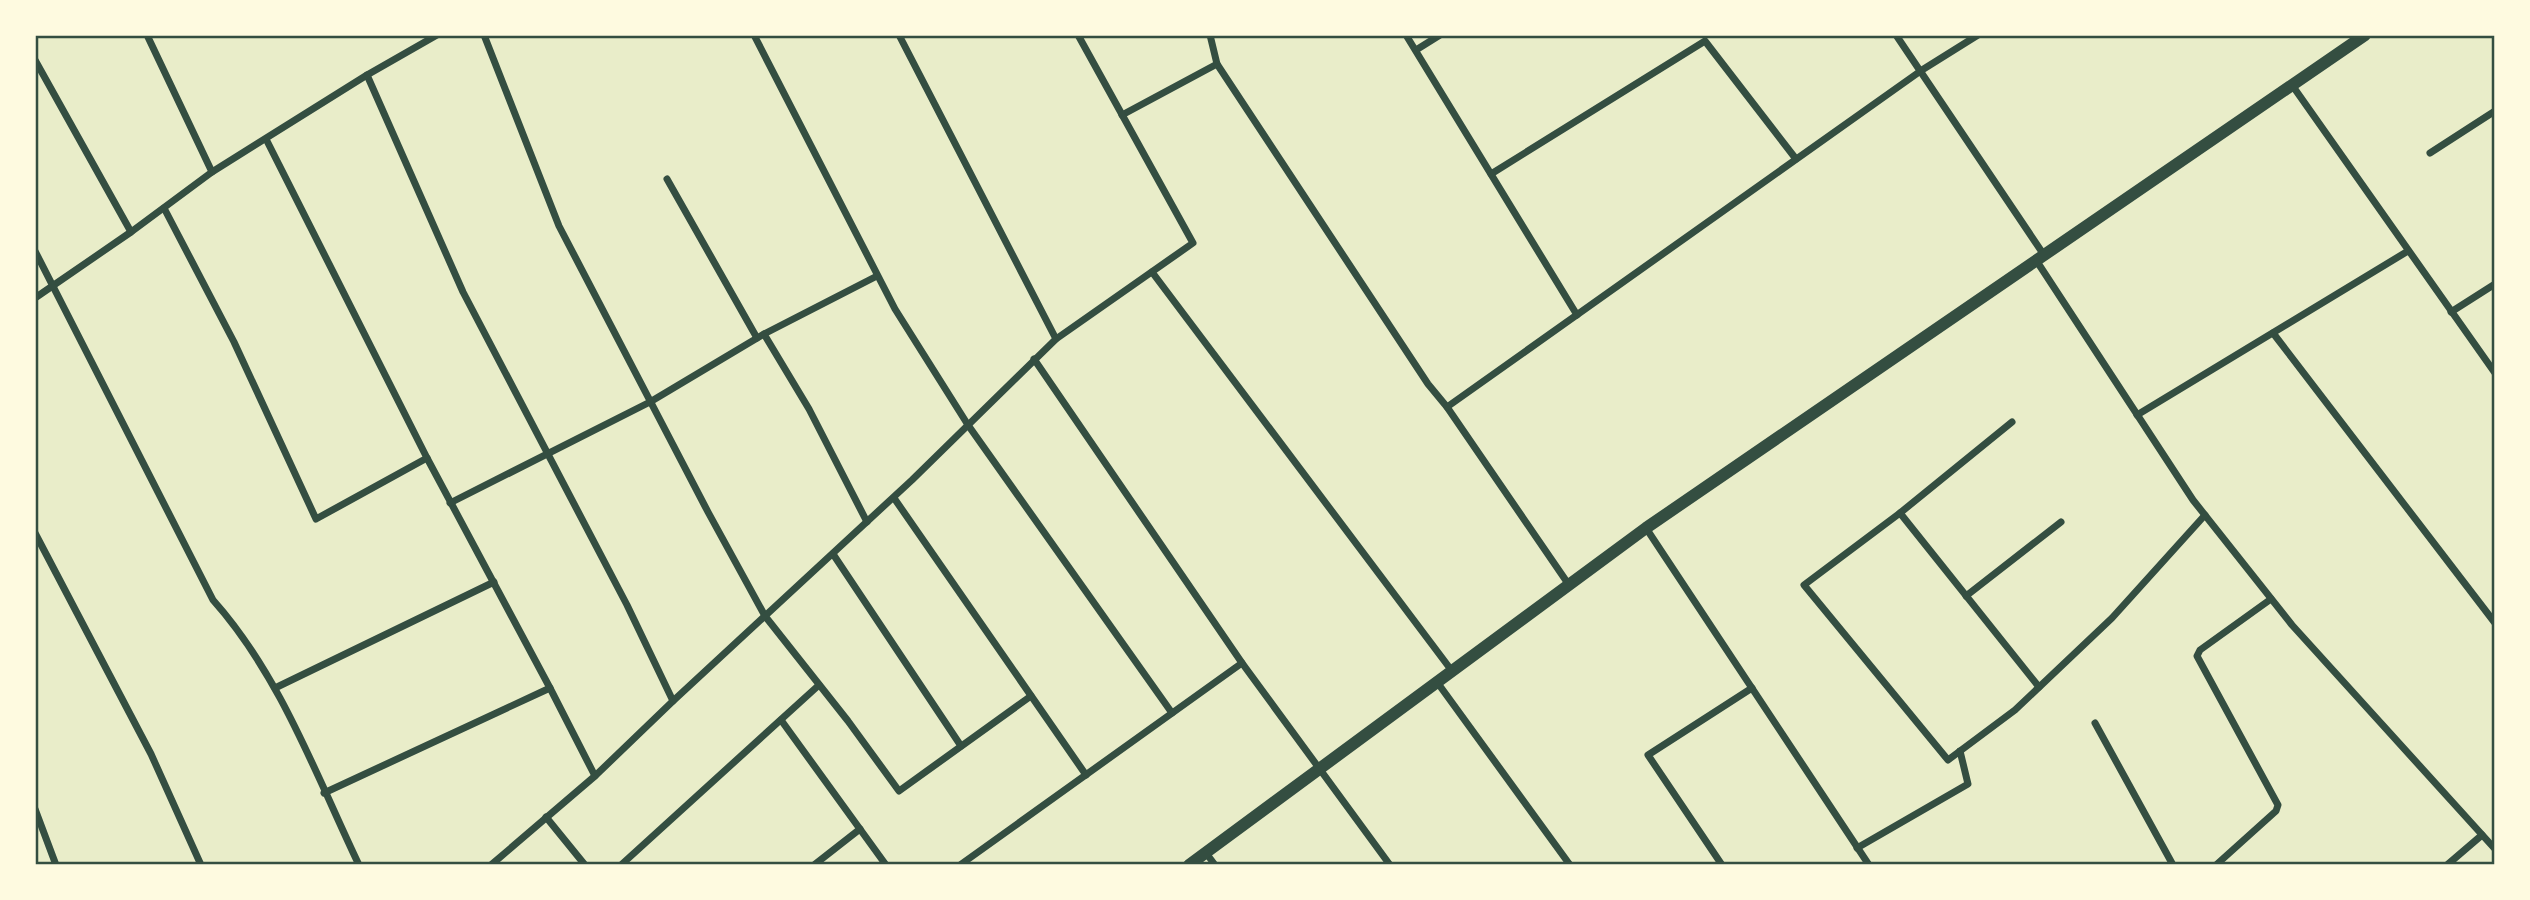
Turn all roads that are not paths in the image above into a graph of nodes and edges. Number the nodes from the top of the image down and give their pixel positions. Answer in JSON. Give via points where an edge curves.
{"nodes":[{"id":1,"x":436,"y":35,"type":"edge"},
{"id":2,"x":484,"y":35,"type":"edge"},
{"id":3,"x":754,"y":35,"type":"edge"},
{"id":4,"x":899,"y":35,"type":"edge"},
{"id":5,"x":1078,"y":35,"type":"edge"},
{"id":6,"x":1210,"y":35,"type":"edge"},
{"id":7,"x":1406,"y":35,"type":"edge"},
{"id":8,"x":1440,"y":35,"type":"edge"},
{"id":9,"x":1896,"y":35,"type":"edge"},
{"id":10,"x":1978,"y":35,"type":"edge"},
{"id":11,"x":2365,"y":35,"type":"edge"},
{"id":12,"x":148,"y":36,"type":"edge"},
{"id":13,"x":1416,"y":50,"type":"junction"},
{"id":14,"x":35,"y":60,"type":"edge"},
{"id":15,"x":1217,"y":64,"type":"junction"},
{"id":16,"x":1922,"y":70,"type":"junction"},
{"id":17,"x":367,"y":75,"type":"junction"},
{"id":18,"x":2292,"y":85,"type":"junction"},
{"id":19,"x":2495,"y":111,"type":"edge"},
{"id":20,"x":1122,"y":115,"type":"junction"},
{"id":21,"x":266,"y":139,"type":"junction"},
{"id":22,"x":2430,"y":153,"type":"dead end"},
{"id":23,"x":1797,"y":159,"type":"junction"},
{"id":24,"x":212,"y":172,"type":"junction"},
{"id":25,"x":1491,"y":174,"type":"junction"},
{"id":26,"x":667,"y":179,"type":"dead end"},
{"id":27,"x":164,"y":208,"type":"junction"},
{"id":28,"x":131,"y":232,"type":"junction"},
{"id":29,"x":35,"y":251,"type":"edge"},
{"id":30,"x":2408,"y":251,"type":"junction"},
{"id":31,"x":2040,"y":257,"type":"junction"},
{"id":32,"x":1152,"y":272,"type":"junction"},
{"id":33,"x":877,"y":276,"type":"junction"},
{"id":34,"x":2495,"y":284,"type":"edge"},
{"id":35,"x":52,"y":286,"type":"junction"},
{"id":36,"x":35,"y":298,"type":"edge"},
{"id":37,"x":2451,"y":312,"type":"junction"},
{"id":38,"x":1577,"y":315,"type":"junction"},
{"id":39,"x":2273,"y":332,"type":"junction"},
{"id":40,"x":761,"y":336,"type":"junction"},
{"id":41,"x":1056,"y":339,"type":"junction"},
{"id":42,"x":1034,"y":359,"type":"junction"},
{"id":43,"x":2495,"y":373,"type":"edge"},
{"id":44,"x":650,"y":402,"type":"junction"},
{"id":45,"x":1447,"y":407,"type":"junction"},
{"id":46,"x":2137,"y":415,"type":"junction"},
{"id":47,"x":2012,"y":422,"type":"dead end"},
{"id":48,"x":968,"y":425,"type":"junction"},
{"id":49,"x":547,"y":453,"type":"junction"},
{"id":50,"x":427,"y":458,"type":"junction"},
{"id":51,"x":894,"y":498,"type":"junction"},
{"id":52,"x":450,"y":503,"type":"junction"},
{"id":53,"x":1900,"y":513,"type":"junction"},
{"id":54,"x":2205,"y":515,"type":"junction"},
{"id":55,"x":867,"y":522,"type":"junction"},
{"id":56,"x":2062,"y":522,"type":"dead end"},
{"id":57,"x":1646,"y":528,"type":"junction"},
{"id":58,"x":35,"y":533,"type":"edge"},
{"id":59,"x":833,"y":554,"type":"junction"},
{"id":60,"x":494,"y":582,"type":"junction"},
{"id":61,"x":1569,"y":585,"type":"junction"},
{"id":62,"x":1966,"y":596,"type":"junction"},
{"id":63,"x":2271,"y":598,"type":"junction"},
{"id":64,"x":765,"y":616,"type":"junction"},
{"id":65,"x":2495,"y":623,"type":"edge"},
{"id":66,"x":1242,"y":663,"type":"junction"},
{"id":67,"x":1451,"y":671,"type":"junction"},
{"id":68,"x":1437,"y":682,"type":"junction"},
{"id":69,"x":819,"y":685,"type":"junction"},
{"id":70,"x":2039,"y":687,"type":"junction"},
{"id":71,"x":275,"y":688,"type":"junction"},
{"id":72,"x":551,"y":688,"type":"junction"},
{"id":73,"x":1752,"y":688,"type":"junction"},
{"id":74,"x":1031,"y":696,"type":"junction"},
{"id":75,"x":673,"y":701,"type":"junction"},
{"id":76,"x":1172,"y":713,"type":"junction"},
{"id":77,"x":781,"y":720,"type":"junction"},
{"id":78,"x":2095,"y":723,"type":"dead end"},
{"id":79,"x":961,"y":746,"type":"junction"},
{"id":80,"x":1960,"y":751,"type":"junction"},
{"id":81,"x":1319,"y":767,"type":"junction"},
{"id":82,"x":1086,"y":775,"type":"junction"},
{"id":83,"x":595,"y":776,"type":"junction"},
{"id":84,"x":324,"y":793,"type":"junction"},
{"id":85,"x":35,"y":810,"type":"edge"},
{"id":86,"x":546,"y":817,"type":"junction"},
{"id":87,"x":860,"y":829,"type":"junction"},
{"id":88,"x":2482,"y":835,"type":"junction"},
{"id":89,"x":1857,"y":848,"type":"junction"},
{"id":90,"x":2495,"y":849,"type":"edge"},
{"id":91,"x":1206,"y":853,"type":"junction"},
{"id":92,"x":56,"y":865,"type":"edge"},
{"id":93,"x":201,"y":865,"type":"edge"},
{"id":94,"x":359,"y":865,"type":"edge"},
{"id":95,"x":491,"y":865,"type":"edge"},
{"id":96,"x":585,"y":865,"type":"edge"},
{"id":97,"x":621,"y":865,"type":"edge"},
{"id":98,"x":814,"y":865,"type":"edge"},
{"id":99,"x":886,"y":865,"type":"edge"},
{"id":100,"x":960,"y":865,"type":"edge"},
{"id":101,"x":1189,"y":865,"type":"edge"},
{"id":102,"x":1215,"y":865,"type":"edge"},
{"id":103,"x":1390,"y":865,"type":"edge"},
{"id":104,"x":1570,"y":865,"type":"edge"},
{"id":105,"x":1722,"y":865,"type":"edge"},
{"id":106,"x":1868,"y":865,"type":"edge"},
{"id":107,"x":2173,"y":865,"type":"edge"},
{"id":108,"x":2216,"y":865,"type":"edge"},
{"id":109,"x":2447,"y":865,"type":"edge"}],
"edges":[{"from":1,"to":17,"type":"street"},
{"from":2,"to":44,"type":"street","via":[[559,226]]},
{"from":3,"to":33,"type":"street"},
{"from":4,"to":41,"type":"street"},
{"from":5,"to":20,"type":"street"},
{"from":6,"to":15,"type":"street"},
{"from":7,"to":13,"type":"street"},
{"from":8,"to":13,"type":"street"},
{"from":9,"to":16,"type":"street"},
{"from":10,"to":16,"type":"street"},
{"from":11,"to":18,"type":"street"},
{"from":12,"to":24,"type":"street"},
{"from":13,"to":25,"type":"street"},
{"from":14,"to":28,"type":"street"},
{"from":15,"to":20,"type":"street"},
{"from":15,"to":45,"type":"street"},
{"from":16,"to":23,"type":"street"},
{"from":16,"to":31,"type":"street"},
{"from":17,"to":21,"type":"street"},
{"from":17,"to":49,"type":"street","via":[[463,292]]},
{"from":18,"to":30,"type":"street"},
{"from":18,"to":31,"type":"street"},
{"from":19,"to":22,"type":"street"},
{"from":20,"to":32,"type":"street","via":[[1194,243]]},
{"from":21,"to":24,"type":"street"},
{"from":21,"to":50,"type":"street"},
{"from":23,"to":25,"type":"street","via":[[1706,41]]},
{"from":23,"to":38,"type":"street"},
{"from":24,"to":27,"type":"street"},
{"from":25,"to":38,"type":"street"},
{"from":26,"to":40,"type":"street"},
{"from":27,"to":28,"type":"street"},
{"from":27,"to":50,"type":"street","via":[[234,342],[316,519]]},
{"from":28,"to":35,"type":"street"},
{"from":29,"to":35,"type":"street"},
{"from":30,"to":37,"type":"street"},
{"from":30,"to":39,"type":"street"},
{"from":31,"to":46,"type":"street"},
{"from":31,"to":57,"type":"street"},
{"from":32,"to":41,"type":"street"},
{"from":32,"to":67,"type":"street"},
{"from":33,"to":40,"type":"street"},
{"from":33,"to":48,"type":"street"},
{"from":34,"to":37,"type":"street"},
{"from":35,"to":36,"type":"street"},
{"from":35,"to":71,"type":"street","via":[[213,600],[235,624]]},
{"from":37,"to":43,"type":"street"},
{"from":38,"to":45,"type":"street"},
{"from":39,"to":46,"type":"street"},
{"from":39,"to":65,"type":"street"},
{"from":40,"to":44,"type":"street"},
{"from":40,"to":55,"type":"street","via":[[809,409]]},
{"from":41,"to":42,"type":"street"},
{"from":42,"to":48,"type":"street"},
{"from":42,"to":66,"type":"street"},
{"from":44,"to":49,"type":"street"},
{"from":44,"to":64,"type":"street"},
{"from":45,"to":61,"type":"street"},
{"from":46,"to":54,"type":"street"},
{"from":47,"to":53,"type":"street"},
{"from":48,"to":51,"type":"street"},
{"from":48,"to":76,"type":"street"},
{"from":49,"to":52,"type":"street"},
{"from":49,"to":75,"type":"street"},
{"from":50,"to":52,"type":"street"},
{"from":51,"to":55,"type":"street"},
{"from":51,"to":74,"type":"street"},
{"from":52,"to":60,"type":"street"},
{"from":53,"to":62,"type":"street"},
{"from":53,"to":80,"type":"street","via":[[1804,585],[1948,760]]},
{"from":54,"to":63,"type":"street"},
{"from":54,"to":70,"type":"street","via":[[2112,618]]},
{"from":55,"to":59,"type":"street"},
{"from":56,"to":62,"type":"street"},
{"from":57,"to":61,"type":"street"},
{"from":57,"to":73,"type":"street"},
{"from":58,"to":93,"type":"street","via":[[151,754]]},
{"from":59,"to":64,"type":"street"},
{"from":59,"to":79,"type":"street"},
{"from":60,"to":71,"type":"street"},
{"from":60,"to":72,"type":"street"},
{"from":61,"to":67,"type":"street"},
{"from":62,"to":70,"type":"street"},
{"from":63,"to":88,"type":"street"},
{"from":63,"to":108,"type":"street","via":[[2197,656],[2278,805]]},
{"from":64,"to":69,"type":"street"},
{"from":64,"to":75,"type":"street"},
{"from":66,"to":76,"type":"street"},
{"from":66,"to":81,"type":"street"},
{"from":67,"to":68,"type":"street"},
{"from":68,"to":81,"type":"street"},
{"from":68,"to":104,"type":"street"},
{"from":69,"to":77,"type":"street"},
{"from":69,"to":79,"type":"street","via":[[899,791]]},
{"from":70,"to":80,"type":"street"},
{"from":71,"to":84,"type":"street"},
{"from":72,"to":83,"type":"street"},
{"from":72,"to":84,"type":"street"},
{"from":73,"to":89,"type":"street"},
{"from":73,"to":105,"type":"street","via":[[1648,754]]},
{"from":74,"to":79,"type":"street"},
{"from":74,"to":82,"type":"street"},
{"from":75,"to":83,"type":"street"},
{"from":76,"to":82,"type":"street"},
{"from":77,"to":87,"type":"street"},
{"from":77,"to":97,"type":"street"},
{"from":78,"to":107,"type":"street"},
{"from":80,"to":89,"type":"street","via":[[1968,784]]},
{"from":81,"to":91,"type":"street"},
{"from":81,"to":103,"type":"street"},
{"from":82,"to":100,"type":"street"},
{"from":83,"to":86,"type":"street"},
{"from":84,"to":94,"type":"street"},
{"from":85,"to":92,"type":"street"},
{"from":86,"to":95,"type":"street"},
{"from":86,"to":96,"type":"street"},
{"from":87,"to":98,"type":"street"},
{"from":87,"to":99,"type":"street"},
{"from":88,"to":90,"type":"street"},
{"from":88,"to":109,"type":"street"},
{"from":89,"to":106,"type":"street"},
{"from":91,"to":101,"type":"street"},
{"from":91,"to":102,"type":"street"}]}
